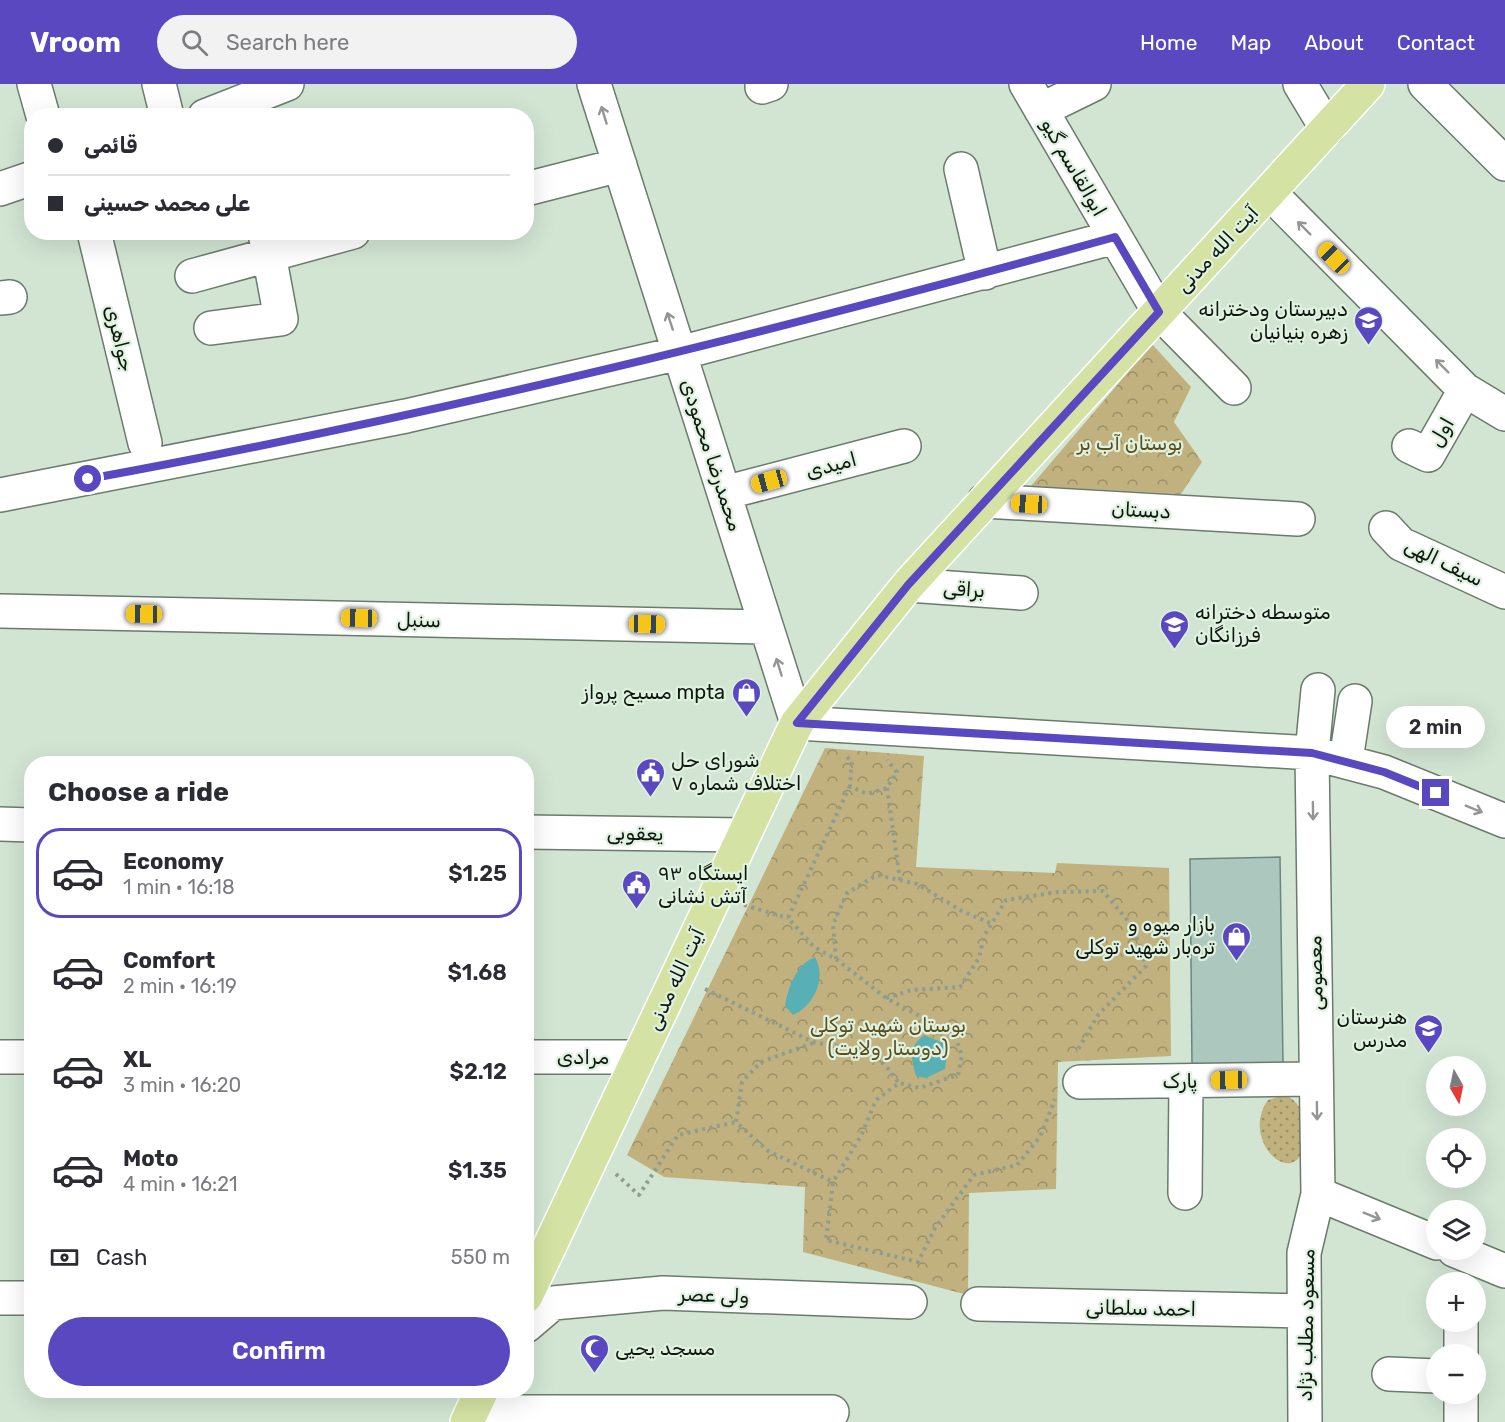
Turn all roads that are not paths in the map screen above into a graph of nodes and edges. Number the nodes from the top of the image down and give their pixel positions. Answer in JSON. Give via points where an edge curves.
{"nodes":[{"id":1,"x":34,"y":84,"type":"edge"},
{"id":2,"x":159,"y":84,"type":"edge"},
{"id":3,"x":594,"y":84,"type":"edge"},
{"id":4,"x":1094,"y":84,"type":"edge"},
{"id":5,"x":1300,"y":84,"type":"edge"},
{"id":6,"x":1368,"y":84,"type":"edge"},
{"id":7,"x":1425,"y":84,"type":"edge"},
{"id":8,"x":272,"y":87,"type":"edge"},
{"id":9,"x":1033,"y":97,"type":"edge"},
{"id":10,"x":41,"y":108,"type":"edge"},
{"id":11,"x":165,"y":108,"type":"edge"},
{"id":12,"x":223,"y":108,"type":"edge"},
{"id":13,"x":1327,"y":129,"type":"junction"},
{"id":14,"x":1505,"y":164,"type":"edge"},
{"id":15,"x":620,"y":165,"type":"junction"},
{"id":16,"x":961,"y":169,"type":"dead end"},
{"id":17,"x":24,"y":181,"type":"edge"},
{"id":18,"x":534,"y":187,"type":"edge"},
{"id":19,"x":0,"y":189,"type":"edge"},
{"id":20,"x":1269,"y":192,"type":"junction"},
{"id":21,"x":1115,"y":237,"type":"junction"},
{"id":22,"x":96,"y":240,"type":"edge"},
{"id":23,"x":290,"y":240,"type":"edge"},
{"id":24,"x":267,"y":243,"type":"edge"},
{"id":25,"x":985,"y":273,"type":"junction"},
{"id":26,"x":192,"y":276,"type":"dead end"},
{"id":27,"x":1159,"y":312,"type":"junction"},
{"id":28,"x":211,"y":328,"type":"dead end"},
{"id":29,"x":680,"y":352,"type":"junction"},
{"id":30,"x":1234,"y":388,"type":"dead end"},
{"id":31,"x":1465,"y":390,"type":"junction"},
{"id":32,"x":1505,"y":414,"type":"edge"},
{"id":33,"x":145,"y":443,"type":"dead end"},
{"id":34,"x":904,"y":446,"type":"dead end"},
{"id":35,"x":1409,"y":446,"type":"dead end"},
{"id":36,"x":724,"y":493,"type":"junction"},
{"id":37,"x":0,"y":495,"type":"edge"},
{"id":38,"x":984,"y":501,"type":"junction"},
{"id":39,"x":1298,"y":519,"type":"dead end"},
{"id":40,"x":1386,"y":528,"type":"dead end"},
{"id":41,"x":908,"y":585,"type":"junction"},
{"id":42,"x":1505,"y":591,"type":"edge"},
{"id":43,"x":1021,"y":593,"type":"dead end"},
{"id":44,"x":0,"y":611,"type":"edge"},
{"id":45,"x":766,"y":627,"type":"junction"},
{"id":46,"x":1318,"y":690,"type":"dead end"},
{"id":47,"x":1355,"y":701,"type":"dead end"},
{"id":48,"x":797,"y":723,"type":"junction"},
{"id":49,"x":1312,"y":753,"type":"junction"},
{"id":50,"x":1346,"y":760,"type":"junction"},
{"id":51,"x":1505,"y":821,"type":"edge"},
{"id":52,"x":0,"y":824,"type":"edge"},
{"id":53,"x":24,"y":825,"type":"edge"},
{"id":54,"x":534,"y":832,"type":"edge"},
{"id":55,"x":744,"y":835,"type":"junction"},
{"id":56,"x":0,"y":1057,"type":"edge"},
{"id":57,"x":24,"y":1057,"type":"edge"},
{"id":58,"x":534,"y":1057,"type":"edge"},
{"id":59,"x":639,"y":1057,"type":"junction"},
{"id":60,"x":1316,"y":1079,"type":"junction"},
{"id":61,"x":1186,"y":1081,"type":"junction"},
{"id":62,"x":1080,"y":1082,"type":"road end"},
{"id":63,"x":1185,"y":1193,"type":"dead end"},
{"id":64,"x":1318,"y":1194,"type":"junction"},
{"id":65,"x":1426,"y":1244,"type":"edge"},
{"id":66,"x":1464,"y":1260,"type":"edge"},
{"id":67,"x":1505,"y":1271,"type":"edge"},
{"id":68,"x":534,"y":1280,"type":"edge"},
{"id":69,"x":0,"y":1298,"type":"edge"},
{"id":70,"x":24,"y":1298,"type":"edge"},
{"id":71,"x":910,"y":1302,"type":"dead end"},
{"id":72,"x":978,"y":1304,"type":"dead end"},
{"id":73,"x":1304,"y":1311,"type":"junction"},
{"id":74,"x":534,"y":1319,"type":"edge"},
{"id":75,"x":1389,"y":1374,"type":"dead end"},
{"id":76,"x":1426,"y":1376,"type":"edge"},
{"id":77,"x":1461,"y":1404,"type":"edge"},
{"id":78,"x":473,"y":1408,"type":"edge"},
{"id":79,"x":832,"y":1412,"type":"dead end"},
{"id":80,"x":1305,"y":1422,"type":"edge"},
{"id":81,"x":1461,"y":1422,"type":"edge"}],
"edges":[{"from":1,"to":10,"type":"street"},
{"from":2,"to":11,"type":"street"},
{"from":15,"to":3,"type":"street","name":"محمدرضا محمودی","one_way":true},
{"from":4,"to":9,"type":"street"},
{"from":5,"to":13,"type":"street"},
{"from":6,"to":13,"type":"main road","name":"آیت الله مدنی"},
{"from":7,"to":14,"type":"street"},
{"from":8,"to":12,"type":"street"},
{"from":9,"to":21,"type":"street","name":"ابوالقاسم گیو"},
{"from":13,"to":20,"type":"main road","name":"آیت الله مدنی"},
{"from":15,"to":18,"type":"street"},
{"from":29,"to":15,"type":"street","name":"محمدرضا محمودی","one_way":true},
{"from":16,"to":25,"type":"street"},
{"from":17,"to":19,"type":"street"},
{"from":20,"to":27,"type":"main road","name":"آیت الله مدنی"},
{"from":31,"to":20,"type":"street","one_way":true},
{"from":21,"to":25,"type":"street"},
{"from":21,"to":27,"type":"street","name":"ابوالقاسم گیو"},
{"from":22,"to":33,"type":"street","name":"جواهری"},
{"from":23,"to":24,"type":"street"},
{"from":24,"to":26,"type":"street"},
{"from":24,"to":28,"type":"street","via":[[280,319]]},
{"from":25,"to":29,"type":"street"},
{"from":27,"to":30,"type":"street","name":"ابوالقاسم گیو"},
{"from":27,"to":38,"type":"main road","name":"آیت الله مدنی"},
{"from":29,"to":36,"type":"street","name":"محمدرضا محمودی"},
{"from":29,"to":37,"type":"street","via":[[395,418]]},
{"from":31,"to":32,"type":"street"},
{"from":31,"to":35,"type":"street","name":"اول","via":[[1428,455]]},
{"from":34,"to":36,"type":"street","name":"امیدی"},
{"from":36,"to":45,"type":"street","name":"محمدرضا محمودی"},
{"from":38,"to":39,"type":"street","name":"دبستان"},
{"from":38,"to":41,"type":"main road","name":"آیت الله مدنی"},
{"from":40,"to":42,"type":"street","name":"سیف الهی","via":[[1401,544]]},
{"from":41,"to":43,"type":"street","name":"براقی"},
{"from":41,"to":48,"type":"main road","name":"آیت الله مدنی"},
{"from":44,"to":45,"type":"street","name":"سنبل"},
{"from":48,"to":45,"type":"street","name":"محمدرضا محمودی","one_way":true},
{"from":46,"to":49,"type":"street","name":"معصومی"},
{"from":47,"to":50,"type":"street"},
{"from":48,"to":49,"type":"street"},
{"from":48,"to":55,"type":"main road","name":"آیت الله مدنی"},
{"from":49,"to":50,"type":"street"},
{"from":49,"to":60,"type":"street","name":"معصومی","one_way":true},
{"from":50,"to":51,"type":"street","one_way":true},
{"from":52,"to":53,"type":"street"},
{"from":54,"to":55,"type":"street","name":"یعقوبی"},
{"from":55,"to":59,"type":"main road","name":"آیت الله مدنی"},
{"from":56,"to":57,"type":"street"},
{"from":58,"to":59,"type":"street","name":"مرادی"},
{"from":59,"to":68,"type":"main road","name":"آیت الله مدنی"},
{"from":60,"to":61,"type":"street","name":"پارک"},
{"from":60,"to":64,"type":"street","name":"معصومی","one_way":true},
{"from":61,"to":62,"type":"street","name":"پارک"},
{"from":61,"to":63,"type":"street"},
{"from":64,"to":65,"type":"street","one_way":true},
{"from":64,"to":73,"type":"street","name":"مسعود مطلب نژاد","via":[[1304,1253]]},
{"from":66,"to":67,"type":"street"},
{"from":69,"to":70,"type":"street"},
{"from":71,"to":74,"type":"street","name":"ولی عصر","via":[[663,1293],[553,1303]]},
{"from":72,"to":73,"type":"street","name":"احمد سلطانی"},
{"from":73,"to":80,"type":"street","name":"مسعود مطلب نژاد"},
{"from":75,"to":76,"type":"street"},
{"from":77,"to":81,"type":"street"},
{"from":78,"to":79,"type":"street"}]}
